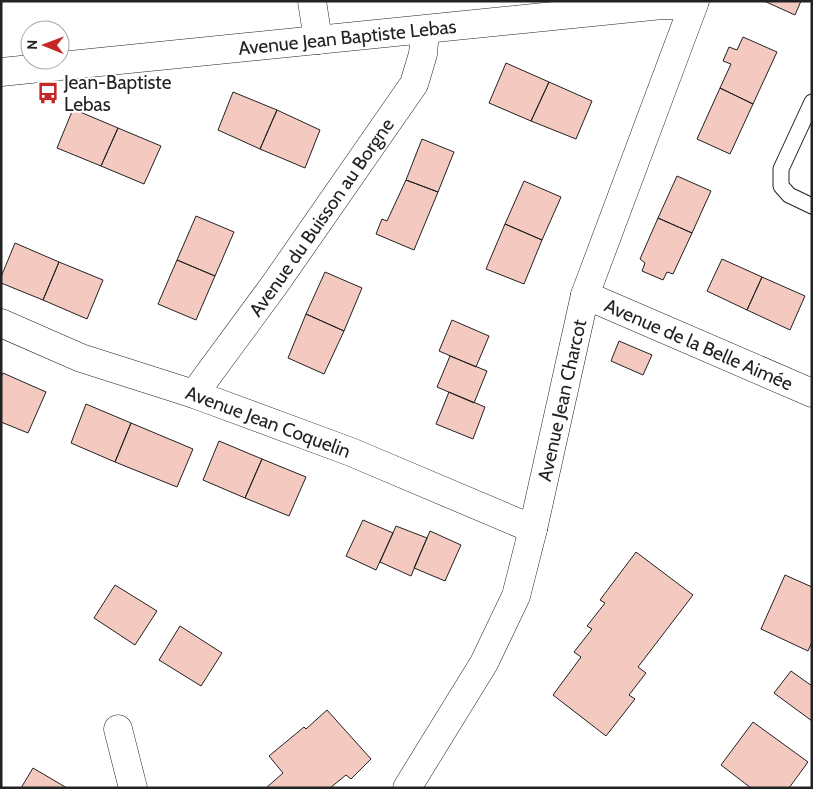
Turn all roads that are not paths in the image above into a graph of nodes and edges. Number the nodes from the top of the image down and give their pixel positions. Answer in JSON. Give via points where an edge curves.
{"nodes":[{"id":1,"x":312,"y":1,"type":"edge"},
{"id":2,"x":694,"y":4,"type":"edge"},
{"id":3,"x":425,"y":30,"type":"junction"},
{"id":4,"x":318,"y":40,"type":"junction"},
{"id":5,"x":1,"y":72,"type":"edge"},
{"id":6,"x":812,"y":102,"type":"edge"},
{"id":7,"x":812,"y":206,"type":"edge"},
{"id":8,"x":585,"y":294,"type":"junction"},
{"id":9,"x":1,"y":323,"type":"edge"},
{"id":10,"x":812,"y":393,"type":"edge"},
{"id":11,"x":194,"y":394,"type":"junction"},
{"id":12,"x":533,"y":529,"type":"junction"},
{"id":13,"x":118,"y":729,"type":"dead end"},
{"id":14,"x":133,"y":788,"type":"edge"},
{"id":15,"x":407,"y":788,"type":"edge"}],
"edges":[{"from":1,"to":4,"type":"street"},
{"from":2,"to":3,"type":"street","name":"Avenue Jean Baptiste Lebas","via":[[662,4]]},
{"from":2,"to":8,"type":"street","name":"Avenue Jean Charcot"},
{"from":3,"to":4,"type":"street","name":"Avenue Jean Baptiste Lebas"},
{"from":3,"to":11,"type":"street","name":"Avenue du Buisson au Borgne","via":[[423,54],[414,84]]},
{"from":4,"to":5,"type":"street","name":"Avenue Jean Baptiste Lebas"},
{"from":6,"to":7,"type":"lane","via":[[780,169],[781,186],[789,195]]},
{"from":8,"to":10,"type":"street","name":"Avenue de la Belle Aimée"},
{"from":8,"to":12,"type":"street","name":"Avenue Jean Charcot"},
{"from":9,"to":11,"type":"street","name":"Avenue Jean Coquelin","via":[[81,358]]},
{"from":11,"to":12,"type":"street","name":"Avenue Jean Coquelin","via":[[351,452]]},
{"from":12,"to":15,"type":"street","name":"Avenue Jean Charcot","via":[[516,596],[492,646]]},
{"from":13,"to":14,"type":"street"}]}
